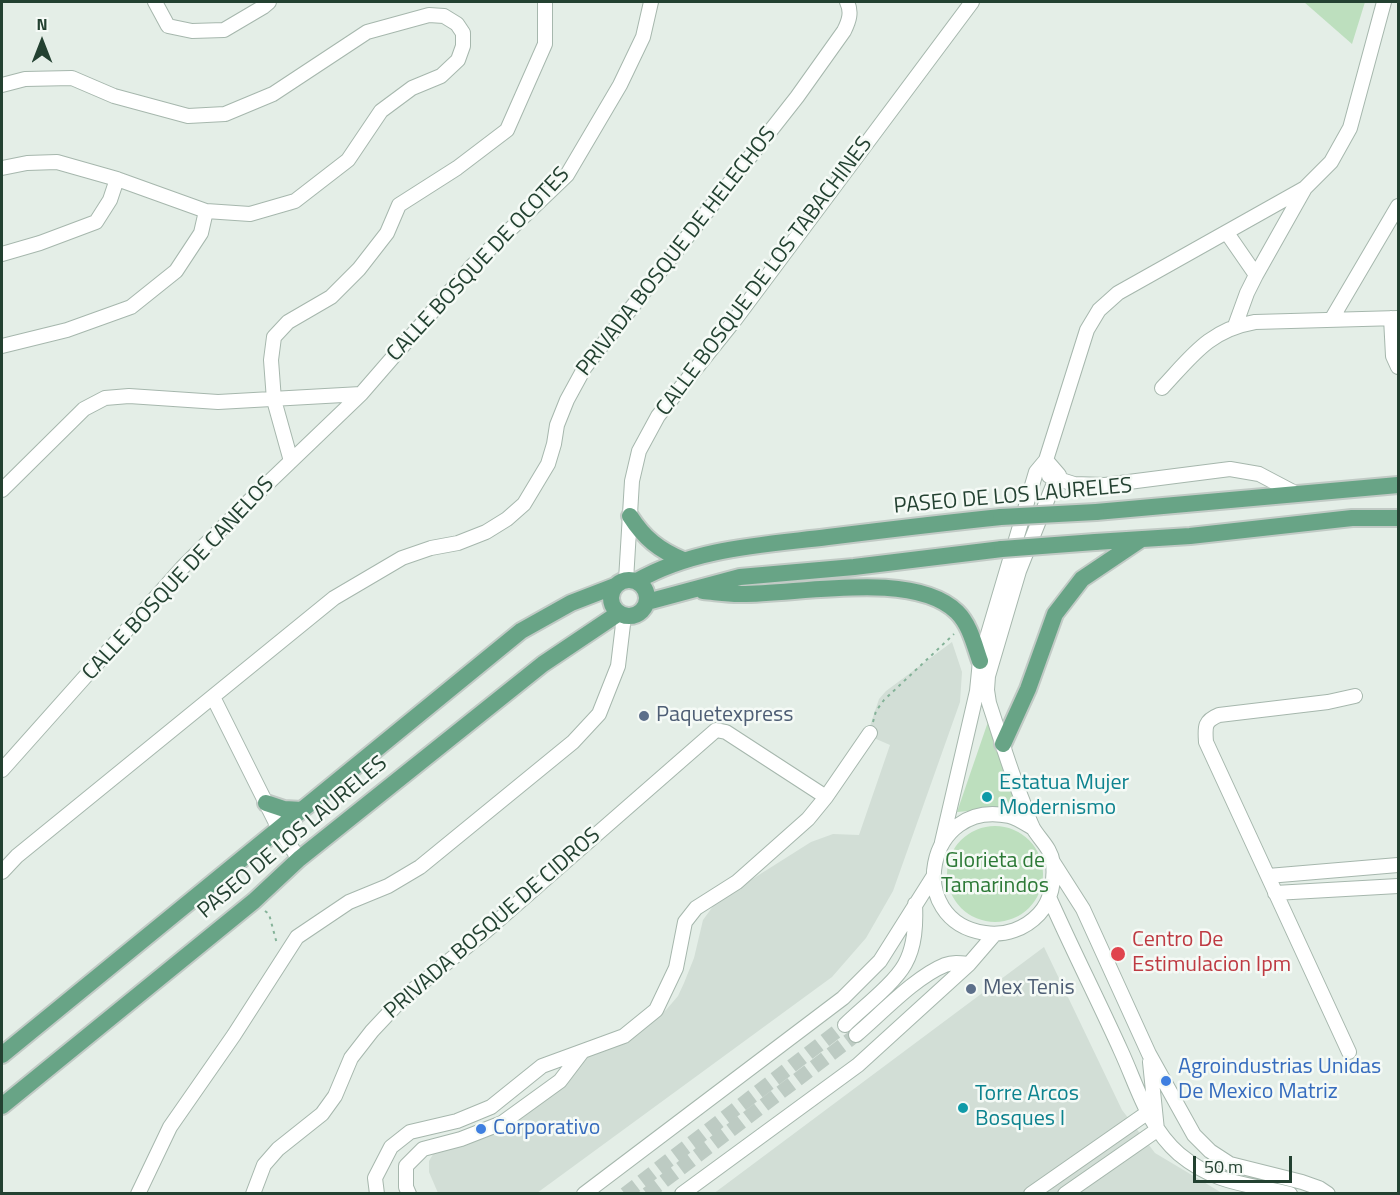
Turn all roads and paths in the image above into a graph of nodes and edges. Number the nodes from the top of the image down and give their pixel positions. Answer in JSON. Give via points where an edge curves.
{"nodes":[{"id":1,"x":155,"y":2,"type":"edge"},
{"id":2,"x":269,"y":2,"type":"edge"},
{"id":3,"x":545,"y":2,"type":"edge"},
{"id":4,"x":651,"y":2,"type":"edge"},
{"id":5,"x":847,"y":2,"type":"edge"},
{"id":6,"x":972,"y":2,"type":"edge"},
{"id":7,"x":1384,"y":2,"type":"edge"},
{"id":8,"x":2,"y":85,"type":"edge"},
{"id":9,"x":2,"y":168,"type":"edge"},
{"id":10,"x":117,"y":179,"type":"junction"},
{"id":11,"x":1305,"y":188,"type":"junction"},
{"id":12,"x":1398,"y":206,"type":"edge"},
{"id":13,"x":206,"y":211,"type":"junction"},
{"id":14,"x":1227,"y":233,"type":"junction"},
{"id":15,"x":2,"y":254,"type":"edge"},
{"id":16,"x":1256,"y":275,"type":"junction"},
{"id":17,"x":1395,"y":318,"type":"edge"},
{"id":18,"x":1330,"y":320,"type":"junction"},
{"id":19,"x":1235,"y":326,"type":"junction"},
{"id":20,"x":2,"y":346,"type":"edge"},
{"id":21,"x":1398,"y":367,"type":"edge"},
{"id":22,"x":1162,"y":388,"type":"dead end"},
{"id":23,"x":361,"y":394,"type":"junction"},
{"id":24,"x":274,"y":400,"type":"junction"},
{"id":25,"x":1046,"y":460,"type":"junction"},
{"id":26,"x":291,"y":461,"type":"junction"},
{"id":27,"x":1036,"y":472,"type":"junction"},
{"id":28,"x":1056,"y":478,"type":"junction"},
{"id":29,"x":1398,"y":485,"type":"edge"},
{"id":30,"x":1346,"y":489,"type":"junction"},
{"id":31,"x":2,"y":490,"type":"edge"},
{"id":32,"x":1297,"y":494,"type":"junction"},
{"id":33,"x":630,"y":516,"type":"junction"},
{"id":34,"x":1352,"y":518,"type":"junction"},
{"id":35,"x":1398,"y":518,"type":"edge"},
{"id":36,"x":1141,"y":540,"type":"junction"},
{"id":37,"x":683,"y":560,"type":"junction"},
{"id":38,"x":626,"y":583,"type":"junction"},
{"id":39,"x":687,"y":590,"type":"junction"},
{"id":40,"x":647,"y":602,"type":"junction"},
{"id":41,"x":622,"y":615,"type":"junction"},
{"id":42,"x":966,"y":623,"type":"junction"},
{"id":43,"x":980,"y":661,"type":"junction"},
{"id":44,"x":1355,"y":696,"type":"dead end"},
{"id":45,"x":213,"y":697,"type":"junction"},
{"id":46,"x":870,"y":733,"type":"joint"},
{"id":47,"x":1003,"y":744,"type":"junction"},
{"id":48,"x":2,"y":770,"type":"edge"},
{"id":49,"x":826,"y":797,"type":"junction"},
{"id":50,"x":266,"y":803,"type":"junction"},
{"id":51,"x":302,"y":810,"type":"junction"},
{"id":52,"x":1033,"y":828,"type":"junction"},
{"id":53,"x":279,"y":829,"type":"junction"},
{"id":54,"x":942,"y":842,"type":"junction"},
{"id":55,"x":299,"y":859,"type":"junction"},
{"id":56,"x":1053,"y":861,"type":"junction"},
{"id":57,"x":1398,"y":865,"type":"edge"},
{"id":58,"x":2,"y":872,"type":"edge"},
{"id":59,"x":1268,"y":876,"type":"junction"},
{"id":60,"x":933,"y":877,"type":"junction"},
{"id":61,"x":1398,"y":886,"type":"edge"},
{"id":62,"x":1275,"y":893,"type":"junction"},
{"id":63,"x":1049,"y":897,"type":"junction"},
{"id":64,"x":254,"y":901,"type":"junction"},
{"id":65,"x":915,"y":904,"type":"junction"},
{"id":66,"x":994,"y":934,"type":"junction"},
{"id":67,"x":969,"y":964,"type":"junction"},
{"id":68,"x":276,"y":971,"type":"junction"},
{"id":69,"x":845,"y":1025,"type":"tunnel mouth"},
{"id":70,"x":856,"y":1035,"type":"tunnel mouth"},
{"id":71,"x":1146,"y":1049,"type":"junction"},
{"id":72,"x":583,"y":1051,"type":"junction"},
{"id":73,"x":1348,"y":1052,"type":"dead end"},
{"id":74,"x":1122,"y":1053,"type":"junction"},
{"id":75,"x":2,"y":1055,"type":"edge"},
{"id":76,"x":2,"y":1106,"type":"edge"},
{"id":77,"x":1147,"y":1113,"type":"junction"},
{"id":78,"x":1157,"y":1130,"type":"junction"},
{"id":79,"x":138,"y":1194,"type":"edge"},
{"id":80,"x":253,"y":1194,"type":"edge"},
{"id":81,"x":377,"y":1194,"type":"edge"},
{"id":82,"x":409,"y":1194,"type":"edge"},
{"id":83,"x":584,"y":1194,"type":"edge"},
{"id":84,"x":681,"y":1194,"type":"edge"},
{"id":85,"x":1030,"y":1194,"type":"edge"},
{"id":86,"x":1065,"y":1194,"type":"edge"},
{"id":87,"x":1290,"y":1194,"type":"edge"},
{"id":88,"x":1328,"y":1194,"type":"edge"}],
"edges":[{"from":1,"to":2,"type":"street","via":[[168,26],[192,31],[224,30]]},
{"from":3,"to":24,"type":"street","via":[[545,44],[507,130],[399,205],[387,233],[359,269],[331,297],[288,322],[274,337]]},
{"from":4,"to":23,"type":"street","name":"CALLE BOSQUE DE OCOTES","via":[[643,37],[620,85],[567,175],[472,266]]},
{"from":5,"to":45,"type":"street","name":"PRIVADA BOSQUE DE HELECHOS","via":[[850,21],[797,97],[585,367],[557,425],[548,464],[524,504],[486,532],[402,558],[334,597]]},
{"from":6,"to":33,"type":"street","name":"CALLE BOSQUE DE LOS TABACHINES","via":[[741,312],[658,416],[639,451]]},
{"from":7,"to":11,"type":"street","via":[[1350,128],[1331,162]]},
{"from":8,"to":13,"type":"street","via":[[25,79],[72,78],[114,96],[188,116],[225,114],[273,94],[367,32],[429,15],[444,16],[457,24],[463,33],[458,60],[441,76],[412,88],[381,111],[348,160],[295,201],[250,214]]},
{"from":9,"to":10,"type":"street","via":[[57,162]]},
{"from":10,"to":13,"type":"street"},
{"from":10,"to":15,"type":"street","via":[[96,222]]},
{"from":11,"to":14,"type":"street"},
{"from":11,"to":16,"type":"street"},
{"from":12,"to":18,"type":"street"},
{"from":13,"to":20,"type":"street","via":[[201,233],[176,270],[131,307],[67,330]]},
{"from":14,"to":16,"type":"street"},
{"from":14,"to":25,"type":"street","via":[[1118,293],[1099,310],[1088,330]]},
{"from":16,"to":19,"type":"street"},
{"from":17,"to":18,"type":"street"},
{"from":17,"to":21,"type":"street","via":[[1393,356]]},
{"from":18,"to":19,"type":"street"},
{"from":19,"to":22,"type":"street","via":[[1198,349]]},
{"from":23,"to":24,"type":"street"},
{"from":23,"to":26,"type":"street","name":"CALLE BOSQUE DE CANELOS"},
{"from":24,"to":26,"type":"street"},
{"from":24,"to":31,"type":"street","via":[[105,398],[84,409]]},
{"from":25,"to":27,"type":"street"},
{"from":25,"to":28,"type":"street","via":[[1059,475]]},
{"from":26,"to":48,"type":"street","name":"CALLE BOSQUE DE CANELOS","via":[[182,568]]},
{"from":27,"to":28,"type":"street"},
{"from":27,"to":43,"type":"street"},
{"from":28,"to":32,"type":"street","via":[[1074,484],[1105,485],[1230,469],[1259,474]]},
{"from":28,"to":47,"type":"street","via":[[1019,571],[988,676],[989,703]]},
{"from":29,"to":30,"type":"main road","name":"PASEO DE LOS LAURELES"},
{"from":30,"to":32,"type":"main road","name":"PASEO DE LOS LAURELES"},
{"from":30,"to":34,"type":"main road","via":[[1353,506]]},
{"from":32,"to":37,"type":"main road","name":"PASEO DE LOS LAURELES","bridge":true,"via":[[1001,517],[744,547]]},
{"from":33,"to":37,"type":"main road","via":[[640,532],[658,548]]},
{"from":33,"to":38,"type":"street","name":"CALLE BOSQUE DE LOS TABACHINES"},
{"from":34,"to":35,"type":"main road"},
{"from":34,"to":36,"type":"main road"},
{"from":36,"to":39,"type":"main road","bridge":true,"via":[[1002,549],[740,578]]},
{"from":36,"to":47,"type":"main road","via":[[1082,579],[1054,614],[1028,689]]},
{"from":37,"to":38,"type":"main road","name":"PASEO DE LOS LAURELES"},
{"from":38,"to":40,"type":"main road","via":[[645,588]]},
{"from":38,"to":41,"type":"main road","via":[[611,597]]},
{"from":38,"to":51,"type":"main road","name":"PASEO DE LOS LAURELES","via":[[570,603],[521,631]]},
{"from":39,"to":40,"type":"main road"},
{"from":39,"to":42,"type":"main road","via":[[740,594],[887,587],[935,598],[956,611]]},
{"from":40,"to":41,"type":"main road","via":[[639,614]]},
{"from":41,"to":55,"type":"main road","name":"PASEO DE LOS LAURELES","via":[[543,664]]},
{"from":41,"to":68,"type":"street","via":[[618,666],[607,695],[599,714],[573,742],[420,867],[349,902],[297,937]]},
{"from":42,"to":43,"type":"main road"},
{"from":42,"to":46,"type":"path","via":[[884,700],[876,711]]},
{"from":43,"to":54,"type":"street","via":[[977,691]]},
{"from":44,"to":59,"type":"street","via":[[1220,715],[1210,719],[1205,728],[1206,742]]},
{"from":45,"to":50,"type":"street"},
{"from":45,"to":58,"type":"street","name":"PRIVADA BOSQUE DE HELECHOS","via":[[16,856]]},
{"from":46,"to":49,"type":"street"},
{"from":47,"to":52,"type":"street"},
{"from":49,"to":72,"type":"street","via":[[808,819],[737,882],[696,908],[685,922],[676,968],[656,1010],[624,1036]]},
{"from":49,"to":80,"type":"street","name":"PRIVADA BOSQUE DE CIDROS","via":[[726,732],[716,730],[486,931],[403,998],[351,1058],[335,1096],[322,1114],[264,1165]]},
{"from":50,"to":51,"type":"main road"},
{"from":50,"to":53,"type":"street"},
{"from":51,"to":53,"type":"main road","name":"PASEO DE LOS LAURELES"},
{"from":52,"to":54,"type":"street","via":[[1010,816],[984,814],[960,824]]},
{"from":52,"to":56,"type":"street","via":[[1046,843]]},
{"from":53,"to":55,"type":"street"},
{"from":53,"to":75,"type":"main road","name":"PASEO DE LOS LAURELES"},
{"from":54,"to":60,"type":"street"},
{"from":55,"to":64,"type":"main road","name":"PASEO DE LOS LAURELES"},
{"from":56,"to":63,"type":"street","via":[[1054,880]]},
{"from":56,"to":71,"type":"street","via":[[1083,909]]},
{"from":57,"to":59,"type":"street"},
{"from":59,"to":62,"type":"street"},
{"from":60,"to":65,"type":"street"},
{"from":60,"to":66,"type":"street","via":[[936,895],[945,911],[976,932]]},
{"from":61,"to":62,"type":"street"},
{"from":62,"to":73,"type":"street"},
{"from":63,"to":66,"type":"street","via":[[1040,913],[1027,924],[1011,932]]},
{"from":63,"to":74,"type":"street"},
{"from":64,"to":68,"type":"path","via":[[269,914],[277,941]]},
{"from":64,"to":76,"type":"main road","name":"PASEO DE LOS LAURELES"},
{"from":65,"to":69,"type":"street","via":[[916,930],[905,966]]},
{"from":65,"to":83,"type":"street","via":[[880,961],[843,998]]},
{"from":66,"to":67,"type":"street"},
{"from":67,"to":70,"type":"street","via":[[945,965],[924,976]]},
{"from":67,"to":84,"type":"street","via":[[858,1065]]},
{"from":68,"to":79,"type":"street","via":[[170,1127]]},
{"from":71,"to":74,"type":"street","via":[[1138,1042],[1128,1045]]},
{"from":71,"to":78,"type":"street"},
{"from":71,"to":88,"type":"street","via":[[1183,1118],[1209,1151],[1230,1164],[1302,1182]]},
{"from":72,"to":81,"type":"street","via":[[542,1066],[491,1107],[456,1121],[410,1132],[391,1147],[375,1178]]},
{"from":72,"to":82,"type":"street","via":[[560,1081],[502,1123],[423,1149],[406,1166]]},
{"from":74,"to":77,"type":"street"},
{"from":77,"to":78,"type":"street"},
{"from":77,"to":85,"type":"street"},
{"from":78,"to":86,"type":"street"},
{"from":78,"to":87,"type":"street","via":[[1179,1154],[1208,1173],[1241,1185]]}]}
